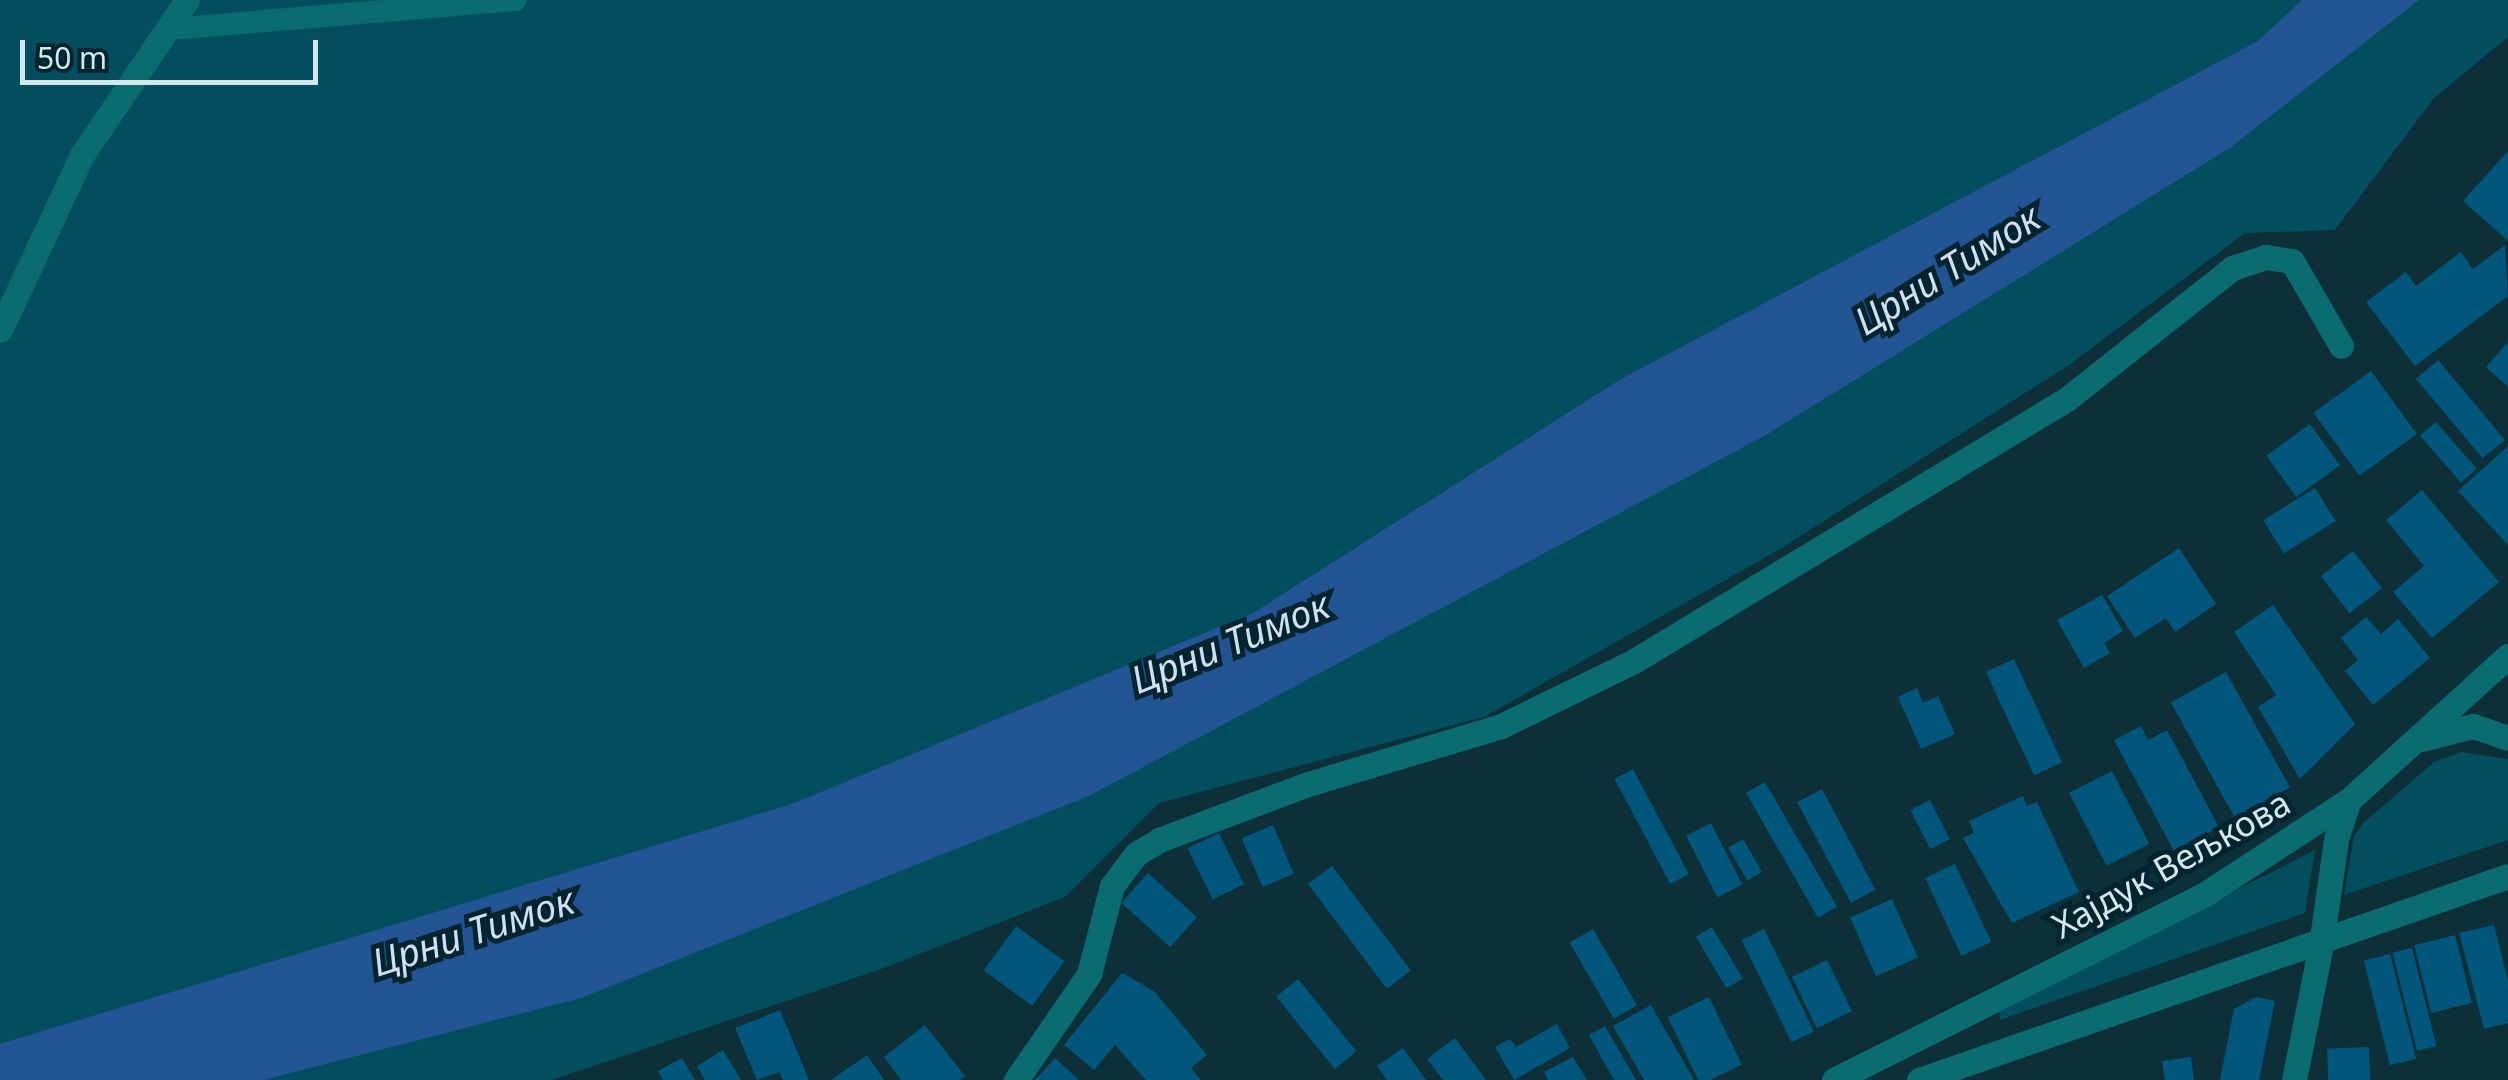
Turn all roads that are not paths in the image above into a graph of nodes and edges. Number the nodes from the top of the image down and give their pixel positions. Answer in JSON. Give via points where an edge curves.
{"nodes":[{"id":1,"x":187,"y":0,"type":"edge"},
{"id":2,"x":516,"y":0,"type":"edge"},
{"id":3,"x":168,"y":29,"type":"junction"},
{"id":4,"x":0,"y":330,"type":"edge"},
{"id":5,"x":2341,"y":346,"type":"dead end"},
{"id":6,"x":2508,"y":656,"type":"edge"},
{"id":7,"x":2508,"y":738,"type":"edge"},
{"id":8,"x":2406,"y":746,"type":"junction"},
{"id":9,"x":2349,"y":800,"type":"junction"},
{"id":10,"x":2508,"y":876,"type":"edge"},
{"id":11,"x":2321,"y":945,"type":"junction"},
{"id":12,"x":1016,"y":1080,"type":"edge"},
{"id":13,"x":1834,"y":1080,"type":"edge"},
{"id":14,"x":1920,"y":1080,"type":"edge"},
{"id":15,"x":2294,"y":1080,"type":"edge"}],
"edges":[{"from":1,"to":3,"type":"street"},
{"from":2,"to":3,"type":"lane"},
{"from":3,"to":4,"type":"street","via":[[82,155]]},
{"from":5,"to":12,"type":"street","via":[[2292,261],[2266,257],[2232,268],[2067,399],[1634,660],[1501,726],[1308,784],[1136,854],[1112,886],[1089,974]]},
{"from":6,"to":8,"type":"street","name":"Хајдук Вељкова"},
{"from":7,"to":8,"type":"street","via":[[2473,726],[2442,730]]},
{"from":8,"to":9,"type":"street","name":"Хајдук Вељкова"},
{"from":9,"to":11,"type":"street","via":[[2336,839]]},
{"from":9,"to":13,"type":"street","name":"Хајдук Вељкова","via":[[2205,894]]},
{"from":10,"to":11,"type":"street"},
{"from":11,"to":14,"type":"street"},
{"from":11,"to":15,"type":"street"}]}
